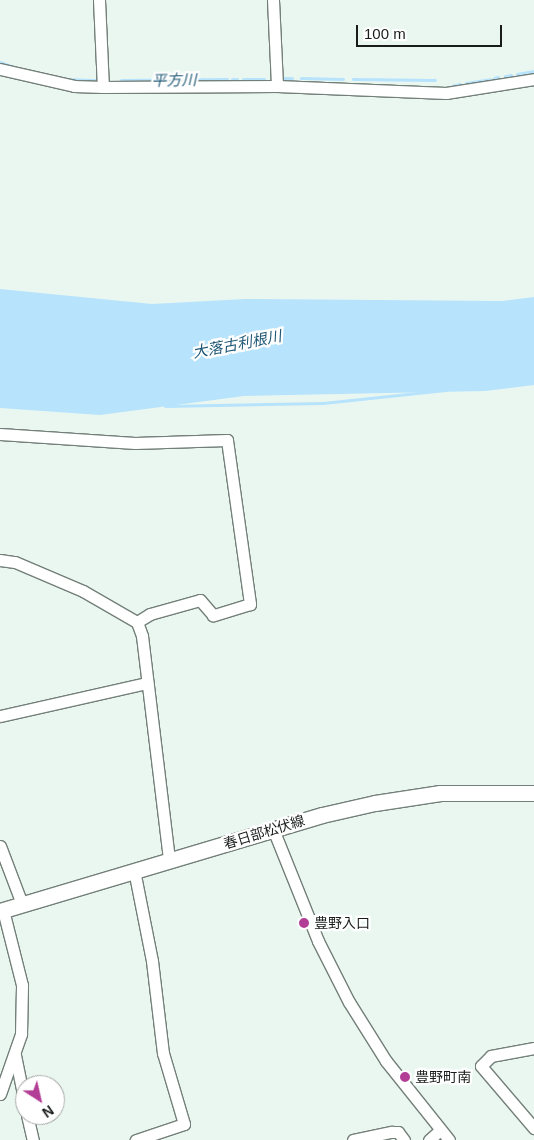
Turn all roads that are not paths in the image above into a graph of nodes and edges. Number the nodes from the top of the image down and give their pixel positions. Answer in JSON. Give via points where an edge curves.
{"nodes":[{"id":1,"x":99,"y":0,"type":"edge"},
{"id":2,"x":272,"y":0,"type":"edge"},
{"id":3,"x":0,"y":69,"type":"edge"},
{"id":4,"x":534,"y":79,"type":"edge"},
{"id":5,"x":277,"y":86,"type":"junction"},
{"id":6,"x":103,"y":87,"type":"junction"},
{"id":7,"x":0,"y":434,"type":"edge"},
{"id":8,"x":0,"y":560,"type":"edge"},
{"id":9,"x":137,"y":622,"type":"junction"},
{"id":10,"x":147,"y":683,"type":"junction"},
{"id":11,"x":0,"y":716,"type":"edge"},
{"id":12,"x":534,"y":793,"type":"edge"},
{"id":13,"x":273,"y":830,"type":"junction"},
{"id":14,"x":0,"y":846,"type":"edge"},
{"id":15,"x":169,"y":860,"type":"junction"},
{"id":16,"x":134,"y":870,"type":"junction"},
{"id":17,"x":22,"y":904,"type":"junction"},
{"id":18,"x":1,"y":911,"type":"edge"},
{"id":19,"x":534,"y":1048,"type":"edge"},
{"id":20,"x":15,"y":1054,"type":"junction"},
{"id":21,"x":19,"y":1075,"type":"edge"},
{"id":22,"x":0,"y":1094,"type":"edge"},
{"id":23,"x":29,"y":1125,"type":"edge"},
{"id":24,"x":534,"y":1128,"type":"edge"},
{"id":25,"x":440,"y":1130,"type":"junction"},
{"id":26,"x":33,"y":1140,"type":"edge"},
{"id":27,"x":136,"y":1140,"type":"edge"},
{"id":28,"x":353,"y":1140,"type":"edge"},
{"id":29,"x":404,"y":1140,"type":"edge"},
{"id":30,"x":429,"y":1140,"type":"edge"},
{"id":31,"x":449,"y":1140,"type":"edge"}],
"edges":[{"from":1,"to":6,"type":"street"},
{"from":2,"to":5,"type":"street"},
{"from":3,"to":6,"type":"street","via":[[74,86]]},
{"from":4,"to":5,"type":"street","via":[[446,93]]},
{"from":5,"to":6,"type":"street"},
{"from":7,"to":9,"type":"street","via":[[135,442],[227,440],[250,604],[213,615],[200,600],[150,614]]},
{"from":8,"to":9,"type":"street","via":[[15,562],[83,591]]},
{"from":9,"to":10,"type":"street","via":[[142,636]]},
{"from":10,"to":11,"type":"street"},
{"from":10,"to":15,"type":"street"},
{"from":12,"to":13,"type":"main road","name":"春日部松伏線","via":[[421,795],[322,815]]},
{"from":13,"to":15,"type":"main road","name":"春日部松伏線"},
{"from":13,"to":25,"type":"street","via":[[318,941],[349,1002],[386,1061]]},
{"from":14,"to":17,"type":"street"},
{"from":15,"to":16,"type":"main road","name":"春日部松伏線"},
{"from":16,"to":17,"type":"main road","name":"春日部松伏線"},
{"from":16,"to":27,"type":"street","via":[[152,961],[164,1053],[184,1124]]},
{"from":17,"to":18,"type":"main road","name":"春日部松伏線"},
{"from":18,"to":20,"type":"street","via":[[22,984],[22,1034]]},
{"from":19,"to":24,"type":"street","via":[[491,1056],[482,1066]]},
{"from":20,"to":21,"type":"street"},
{"from":20,"to":22,"type":"street"},
{"from":23,"to":26,"type":"street"},
{"from":25,"to":30,"type":"street"},
{"from":25,"to":31,"type":"street"},
{"from":28,"to":29,"type":"street","via":[[398,1132]]}]}
